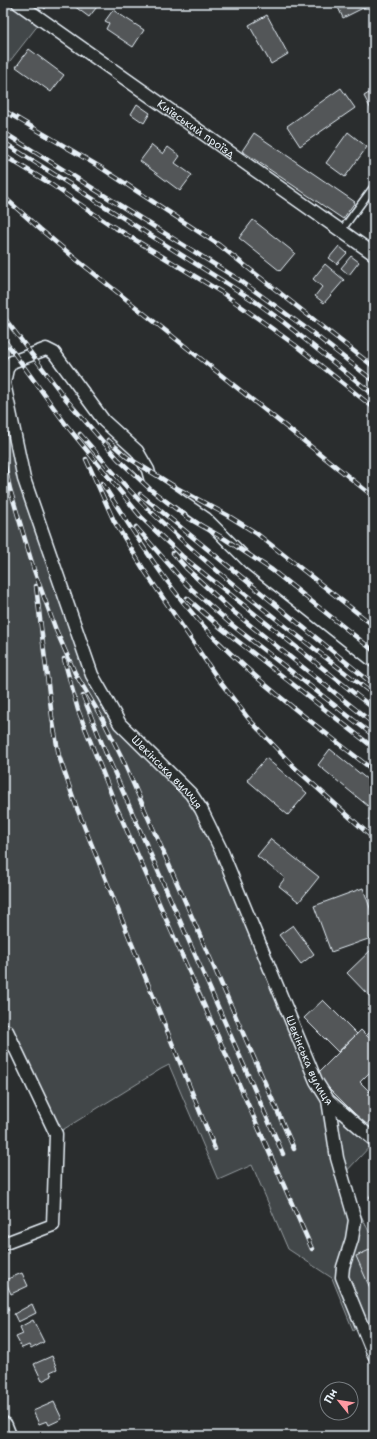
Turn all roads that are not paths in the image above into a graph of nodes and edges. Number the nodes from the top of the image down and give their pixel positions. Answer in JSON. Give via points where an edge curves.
{"nodes":[{"id":1,"x":18,"y":3,"type":"edge"},
{"id":2,"x":374,"y":186,"type":"edge"},
{"id":3,"x":341,"y":231,"type":"junction"},
{"id":4,"x":374,"y":254,"type":"edge"},
{"id":5,"x":374,"y":661,"type":"edge"},
{"id":6,"x":7,"y":1031,"type":"dead end"},
{"id":7,"x":328,"y":1100,"type":"junction"},
{"id":8,"x":374,"y":1140,"type":"edge"},
{"id":9,"x":3,"y":1244,"type":"edge"},
{"id":10,"x":374,"y":1356,"type":"edge"},
{"id":11,"x":3,"y":1426,"type":"edge"},
{"id":12,"x":7,"y":1436,"type":"edge"}],
"edges":[{"from":1,"to":3,"type":"street","name":"Київський проїзд"},
{"from":2,"to":3,"type":"lane"},
{"from":3,"to":4,"type":"street","name":"Київський проїзд"},
{"from":5,"to":7,"type":"street","name":"Шекінська вулиця","via":[[250,563],[206,519],[151,481],[137,451],[104,421],[54,353],[46,349],[12,362],[7,369],[4,384],[24,479],[92,675],[120,724],[191,794],[201,809],[222,852],[312,1074]]},
{"from":6,"to":9,"type":"street","via":[[56,1134],[53,1225]]},
{"from":7,"to":8,"type":"street","name":"Шекінська вулиця"},
{"from":7,"to":10,"type":"street","via":[[338,1163],[355,1220],[354,1233],[342,1267],[342,1277]]},
{"from":11,"to":12,"type":"street"}]}
